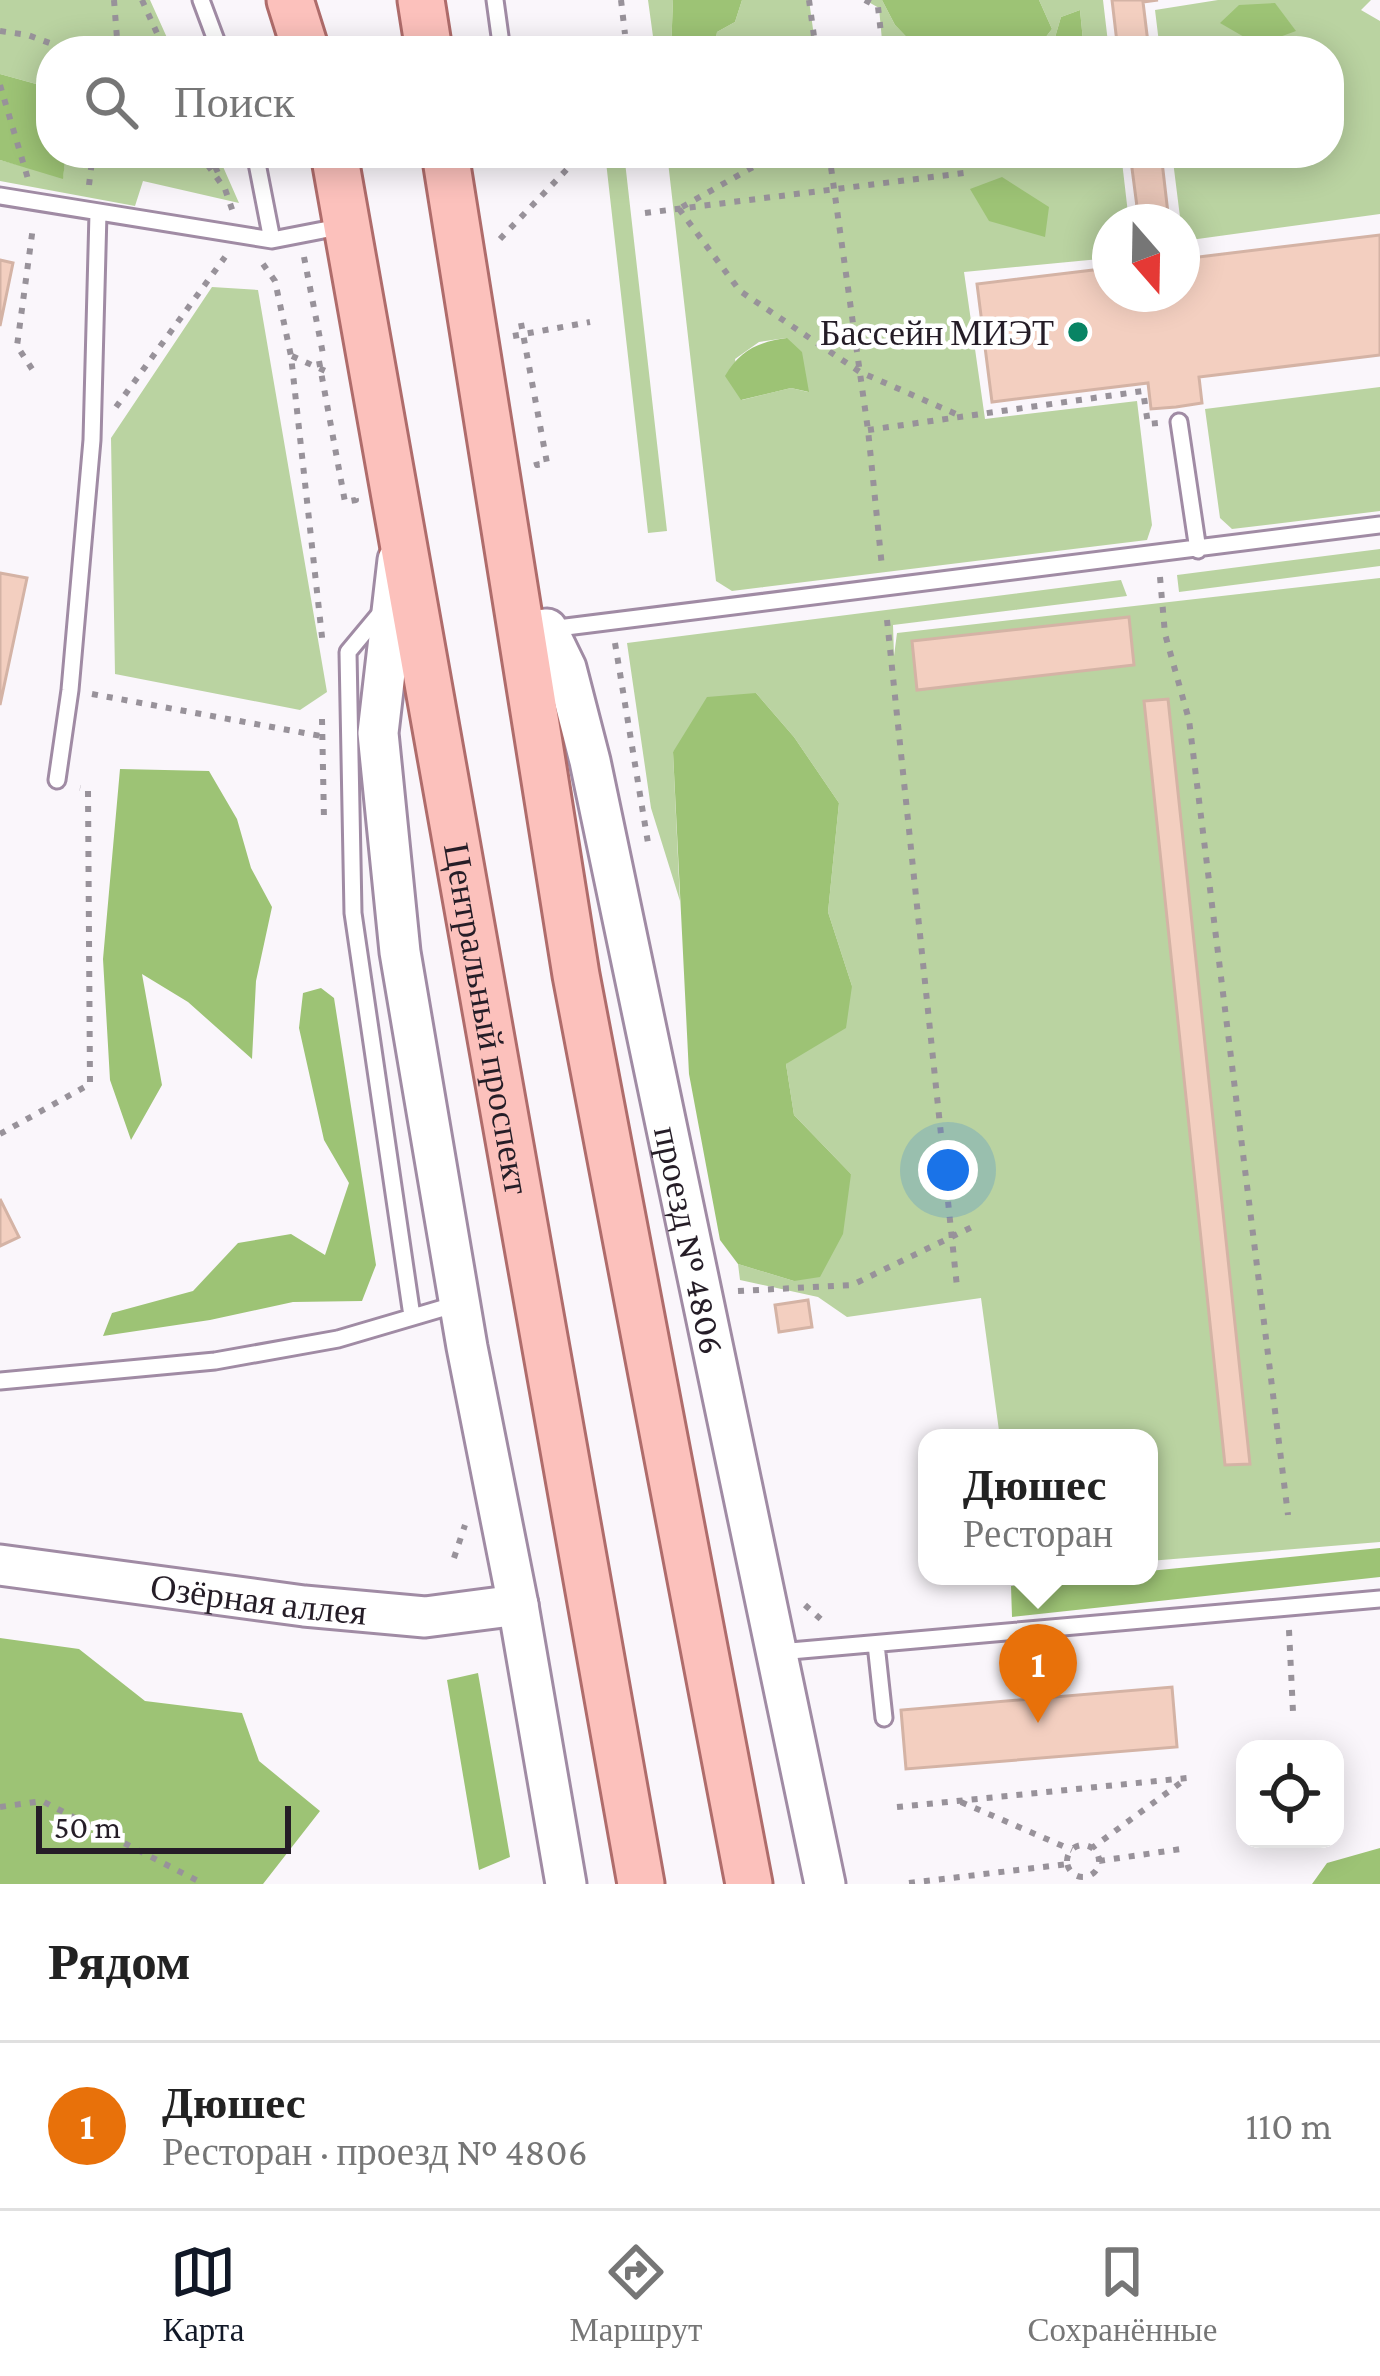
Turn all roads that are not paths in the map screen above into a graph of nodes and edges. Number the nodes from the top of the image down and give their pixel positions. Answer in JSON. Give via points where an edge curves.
{"nodes":[{"id":1,"x":201,"y":0,"type":"edge"},
{"id":2,"x":290,"y":0,"type":"edge"},
{"id":3,"x":422,"y":0,"type":"edge"},
{"id":4,"x":495,"y":0,"type":"edge"},
{"id":5,"x":214,"y":36,"type":"edge"},
{"id":6,"x":301,"y":36,"type":"edge"},
{"id":7,"x":427,"y":36,"type":"edge"},
{"id":8,"x":500,"y":36,"type":"edge"},
{"id":9,"x":257,"y":168,"type":"edge"},
{"id":10,"x":337,"y":168,"type":"edge"},
{"id":11,"x":452,"y":169,"type":"edge"},
{"id":12,"x":0,"y":196,"type":"edge"},
{"id":13,"x":93,"y":212,"type":"junction"},
{"id":14,"x":347,"y":226,"type":"junction"},
{"id":15,"x":272,"y":240,"type":"junction"},
{"id":16,"x":1179,"y":422,"type":"road end"},
{"id":17,"x":1380,"y":525,"type":"edge"},
{"id":18,"x":400,"y":531,"type":"junction"},
{"id":19,"x":1198,"y":550,"type":"junction"},
{"id":20,"x":394,"y":596,"type":"junction"},
{"id":21,"x":533,"y":630,"type":"junction"},
{"id":22,"x":57,"y":780,"type":"dead end"},
{"id":23,"x":460,"y":1304,"type":"junction"},
{"id":24,"x":412,"y":1316,"type":"junction"},
{"id":25,"x":0,"y":1381,"type":"edge"},
{"id":26,"x":0,"y":1565,"type":"edge"},
{"id":27,"x":1380,"y":1599,"type":"edge"},
{"id":28,"x":518,"y":1605,"type":"junction"},
{"id":29,"x":876,"y":1645,"type":"junction"},
{"id":30,"x":778,"y":1652,"type":"junction"},
{"id":31,"x":884,"y":1718,"type":"dead end"},
{"id":32,"x":566,"y":1884,"type":"edge"},
{"id":33,"x":641,"y":1884,"type":"edge"},
{"id":34,"x":749,"y":1884,"type":"edge"},
{"id":35,"x":825,"y":1884,"type":"edge"}],
"edges":[{"from":1,"to":5,"type":"lane"},
{"from":2,"to":6,"type":"main road"},
{"from":3,"to":7,"type":"main road"},
{"from":4,"to":8,"type":"lane"},
{"from":9,"to":15,"type":"lane"},
{"from":10,"to":14,"type":"main road","name":"Центральный проспект"},
{"from":11,"to":21,"type":"main road"},
{"from":12,"to":13,"type":"lane"},
{"from":13,"to":15,"type":"lane"},
{"from":13,"to":22,"type":"lane","via":[[92,440]]},
{"from":14,"to":15,"type":"lane"},
{"from":14,"to":18,"type":"main road","name":"Центральный проспект"},
{"from":16,"to":19,"type":"lane"},
{"from":17,"to":19,"type":"lane"},
{"from":18,"to":20,"type":"street"},
{"from":18,"to":33,"type":"main road","name":"Центральный проспект"},
{"from":19,"to":21,"type":"lane"},
{"from":20,"to":23,"type":"street","via":[[378,733],[388,850]]},
{"from":20,"to":24,"type":"lane","via":[[348,652],[353,913]]},
{"from":21,"to":30,"type":"street","name":"проезд № 4806","via":[[566,668],[590,760]]},
{"from":21,"to":34,"type":"main road","via":[[576,975]]},
{"from":23,"to":24,"type":"lane"},
{"from":23,"to":28,"type":"street"},
{"from":24,"to":25,"type":"lane","via":[[338,1339],[214,1361]]},
{"from":26,"to":28,"type":"street","name":"Озёрная аллея","via":[[425,1617]]},
{"from":27,"to":29,"type":"lane"},
{"from":28,"to":32,"type":"street"},
{"from":29,"to":30,"type":"lane"},
{"from":29,"to":31,"type":"lane"},
{"from":30,"to":35,"type":"street","name":"проезд № 4806"}]}
